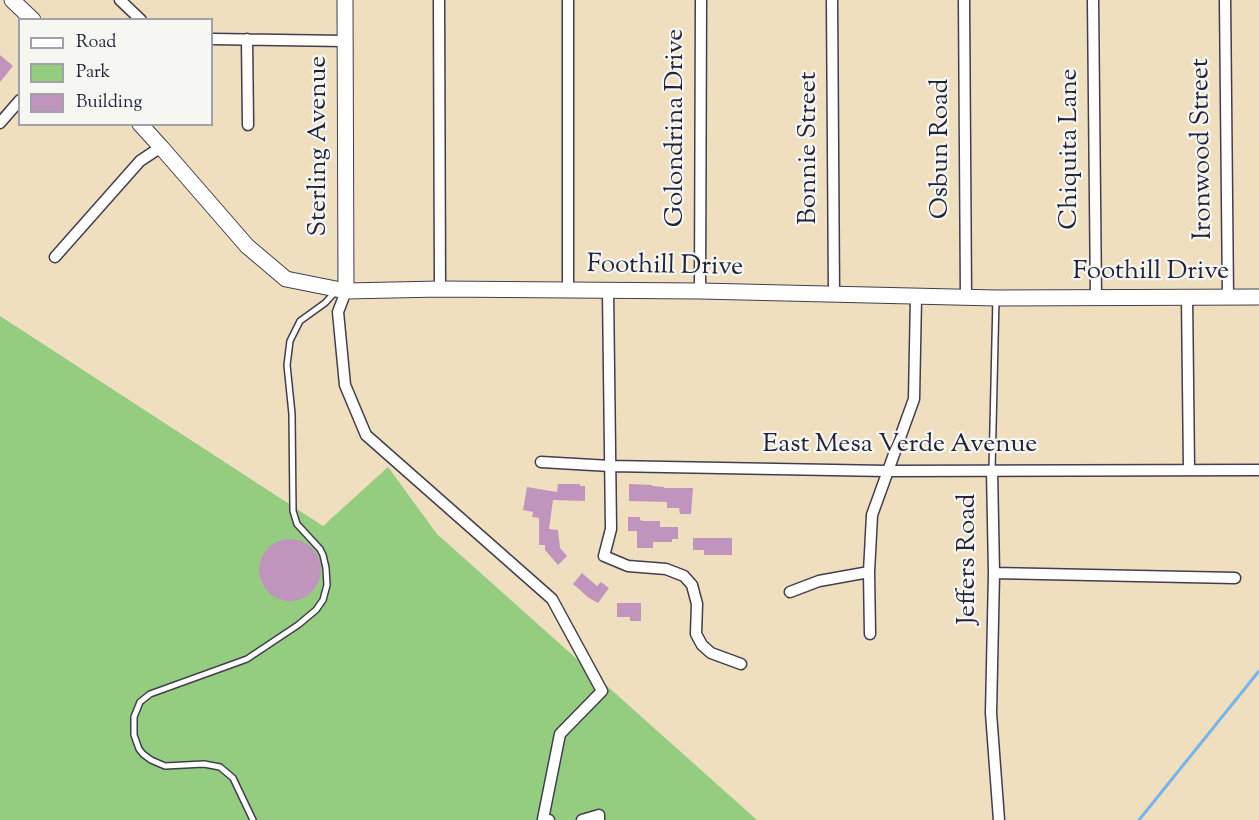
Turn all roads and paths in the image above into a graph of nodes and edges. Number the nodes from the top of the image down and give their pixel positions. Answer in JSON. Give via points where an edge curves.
{"nodes":[{"id":1,"x":12,"y":0,"type":"edge"},
{"id":2,"x":120,"y":0,"type":"edge"},
{"id":3,"x":345,"y":0,"type":"edge"},
{"id":4,"x":439,"y":0,"type":"edge"},
{"id":5,"x":568,"y":0,"type":"edge"},
{"id":6,"x":701,"y":0,"type":"edge"},
{"id":7,"x":832,"y":0,"type":"edge"},
{"id":8,"x":964,"y":0,"type":"edge"},
{"id":9,"x":1093,"y":0,"type":"edge"},
{"id":10,"x":1225,"y":0,"type":"edge"},
{"id":11,"x":31,"y":18,"type":"edge"},
{"id":12,"x":139,"y":18,"type":"edge"},
{"id":13,"x":213,"y":39,"type":"edge"},
{"id":14,"x":247,"y":39,"type":"junction"},
{"id":15,"x":345,"y":41,"type":"junction"},
{"id":16,"x":18,"y":102,"type":"edge"},
{"id":17,"x":0,"y":123,"type":"edge"},
{"id":18,"x":248,"y":125,"type":"dead end"},
{"id":19,"x":142,"y":126,"type":"edge"},
{"id":20,"x":162,"y":147,"type":"junction"},
{"id":21,"x":55,"y":257,"type":"dead end"},
{"id":22,"x":440,"y":289,"type":"junction"},
{"id":23,"x":342,"y":291,"type":"junction"},
{"id":24,"x":568,"y":291,"type":"junction"},
{"id":25,"x":608,"y":291,"type":"junction"},
{"id":26,"x":700,"y":291,"type":"junction"},
{"id":27,"x":834,"y":295,"type":"junction"},
{"id":28,"x":916,"y":297,"type":"junction"},
{"id":29,"x":966,"y":297,"type":"junction"},
{"id":30,"x":1187,"y":297,"type":"junction"},
{"id":31,"x":1228,"y":297,"type":"junction"},
{"id":32,"x":1259,"y":297,"type":"edge"},
{"id":33,"x":996,"y":298,"type":"junction"},
{"id":34,"x":1096,"y":298,"type":"junction"},
{"id":35,"x":541,"y":462,"type":"dead end"},
{"id":36,"x":610,"y":466,"type":"junction"},
{"id":37,"x":1189,"y":469,"type":"junction"},
{"id":38,"x":992,"y":470,"type":"junction"},
{"id":39,"x":1259,"y":470,"type":"edge"},
{"id":40,"x":886,"y":471,"type":"junction"},
{"id":41,"x":869,"y":572,"type":"junction"},
{"id":42,"x":994,"y":573,"type":"junction"},
{"id":43,"x":1235,"y":578,"type":"dead end"},
{"id":44,"x":790,"y":592,"type":"dead end"},
{"id":45,"x":870,"y":634,"type":"dead end"},
{"id":46,"x":741,"y":664,"type":"dead end"},
{"id":47,"x":253,"y":820,"type":"edge"},
{"id":48,"x":549,"y":820,"type":"edge"},
{"id":49,"x":582,"y":820,"type":"edge"},
{"id":50,"x":599,"y":820,"type":"edge"},
{"id":51,"x":999,"y":820,"type":"edge"}],
"edges":[{"from":1,"to":11,"type":"street"},
{"from":2,"to":12,"type":"street"},
{"from":3,"to":15,"type":"street","name":"Sterling Avenue"},
{"from":4,"to":22,"type":"street"},
{"from":5,"to":24,"type":"street"},
{"from":6,"to":26,"type":"street","name":"Golondrina Drive"},
{"from":7,"to":27,"type":"street","name":"Bonnie Street"},
{"from":8,"to":29,"type":"street","name":"Osbun Road"},
{"from":9,"to":34,"type":"street","name":"Chiquita Lane"},
{"from":10,"to":31,"type":"street","name":"Ironwood Street"},
{"from":13,"to":14,"type":"street"},
{"from":14,"to":15,"type":"street"},
{"from":14,"to":18,"type":"street"},
{"from":15,"to":23,"type":"street","name":"Sterling Avenue"},
{"from":16,"to":17,"type":"street"},
{"from":19,"to":20,"type":"street","name":"Foothill Drive"},
{"from":20,"to":21,"type":"street","via":[[140,161]]},
{"from":20,"to":23,"type":"street","name":"Foothill Drive","via":[[247,246],[286,279]]},
{"from":22,"to":23,"type":"street","name":"Foothill Drive"},
{"from":22,"to":24,"type":"street","name":"Foothill Drive"},
{"from":23,"to":47,"type":"lane","via":[[300,321],[290,341],[287,365],[293,511],[297,524],[320,549],[326,568],[323,600],[298,625],[247,658],[150,694],[140,702],[134,717],[134,735],[143,754],[165,766],[220,767],[233,778]]},
{"from":23,"to":48,"type":"street","via":[[338,312],[345,385],[366,435],[552,599],[602,692],[560,734],[543,819]]},
{"from":24,"to":25,"type":"street","name":"Foothill Drive"},
{"from":25,"to":26,"type":"street","name":"Foothill Drive"},
{"from":25,"to":36,"type":"street"},
{"from":26,"to":27,"type":"street","name":"Foothill Drive"},
{"from":27,"to":28,"type":"street","name":"Foothill Drive"},
{"from":28,"to":29,"type":"street","name":"Foothill Drive"},
{"from":28,"to":40,"type":"street","via":[[914,399]]},
{"from":29,"to":33,"type":"street","name":"Foothill Drive"},
{"from":30,"to":31,"type":"street","name":"Foothill Drive"},
{"from":30,"to":34,"type":"street","name":"Foothill Drive"},
{"from":30,"to":37,"type":"street"},
{"from":31,"to":32,"type":"street","name":"Foothill Drive"},
{"from":33,"to":34,"type":"street","name":"Foothill Drive"},
{"from":33,"to":38,"type":"lane","name":"Jeffers Road"},
{"from":35,"to":36,"type":"street","name":"East Mesa Verde Avenue"},
{"from":36,"to":40,"type":"street","name":"East Mesa Verde Avenue"},
{"from":36,"to":46,"type":"street","via":[[611,529],[604,556],[628,566],[666,569],[684,576],[692,585],[697,604],[696,634],[702,645]]},
{"from":37,"to":38,"type":"street","name":"East Mesa Verde Avenue"},
{"from":37,"to":39,"type":"street","name":"East Mesa Verde Avenue"},
{"from":38,"to":40,"type":"street","name":"East Mesa Verde Avenue"},
{"from":38,"to":42,"type":"street","name":"Jeffers Road"},
{"from":40,"to":41,"type":"street","via":[[872,515]]},
{"from":41,"to":44,"type":"street","via":[[819,581]]},
{"from":41,"to":45,"type":"street"},
{"from":42,"to":43,"type":"street"},
{"from":42,"to":51,"type":"street","name":"Jeffers Road","via":[[991,713]]},
{"from":49,"to":50,"type":"street","via":[[599,815]]}]}
